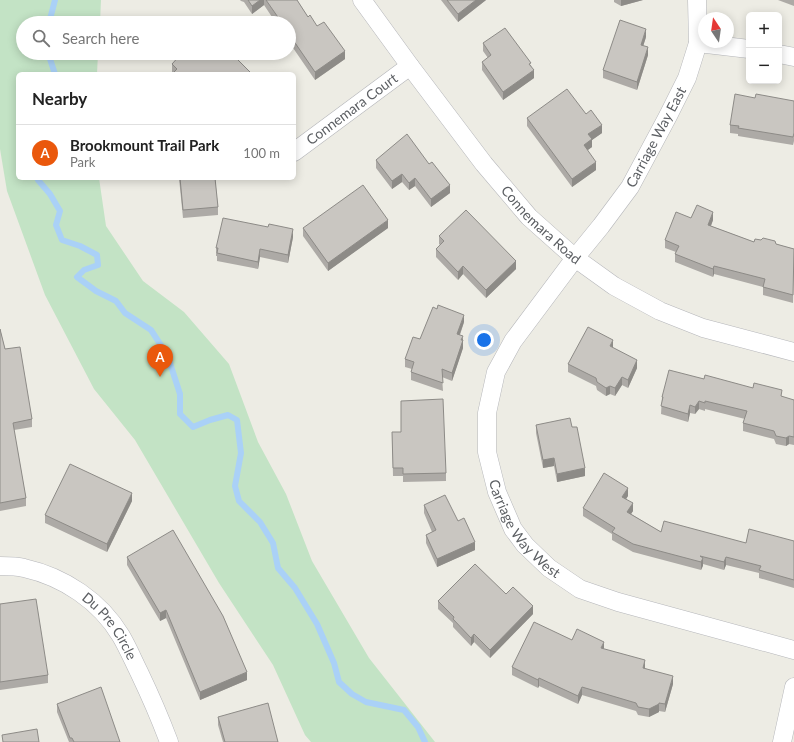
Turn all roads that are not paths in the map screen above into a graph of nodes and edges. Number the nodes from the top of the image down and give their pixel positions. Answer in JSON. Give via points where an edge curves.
{"nodes":[{"id":1,"x":362,"y":0,"type":"edge"},
{"id":2,"x":697,"y":0,"type":"edge"},
{"id":3,"x":698,"y":43,"type":"joint"},
{"id":4,"x":734,"y":47,"type":"edge"},
{"id":5,"x":746,"y":49,"type":"edge"},
{"id":6,"x":782,"y":55,"type":"edge"},
{"id":7,"x":794,"y":57,"type":"edge"},
{"id":8,"x":410,"y":66,"type":"junction"},
{"id":9,"x":296,"y":151,"type":"edge"},
{"id":10,"x":575,"y":258,"type":"junction"},
{"id":11,"x":794,"y":352,"type":"edge"},
{"id":12,"x":0,"y":566,"type":"edge"},
{"id":13,"x":794,"y":650,"type":"edge"},
{"id":14,"x":794,"y":687,"type":"edge"},
{"id":15,"x":169,"y":742,"type":"edge"},
{"id":16,"x":782,"y":742,"type":"edge"}],
"edges":[{"from":1,"to":8,"type":"street","name":"Connemara Road"},
{"from":2,"to":3,"type":"street","name":"Carriage Way East"},
{"from":3,"to":10,"type":"street","name":"Carriage Way East","via":[[681,91],[630,187]]},
{"from":4,"to":5,"type":"street"},
{"from":6,"to":7,"type":"street"},
{"from":8,"to":9,"type":"street","name":"Connemara Court"},
{"from":8,"to":10,"type":"street","name":"Connemara Road","via":[[484,164],[529,218]]},
{"from":10,"to":11,"type":"street","name":"Connemara Road","via":[[614,286],[660,311],[703,328]]},
{"from":10,"to":13,"type":"street","name":"Carriage Way West","via":[[513,341],[496,372],[487,413],[487,452],[497,492],[513,529],[525,545],[549,568],[580,589],[618,602]]},
{"from":12,"to":15,"type":"street","name":"Du Pre Circle","via":[[23,567],[48,575],[69,585],[105,613],[130,654]]},
{"from":14,"to":16,"type":"street"}]}
